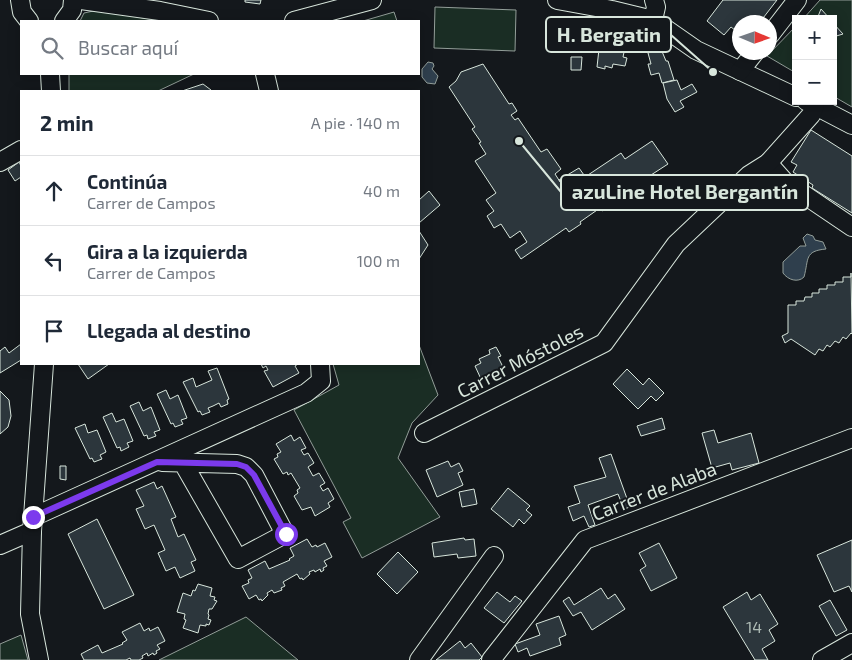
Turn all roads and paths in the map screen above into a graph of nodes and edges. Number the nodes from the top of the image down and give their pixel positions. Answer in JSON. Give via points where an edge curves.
{"nodes":[{"id":1,"x":20,"y":0,"type":"edge"},
{"id":2,"x":73,"y":0,"type":"edge"},
{"id":3,"x":81,"y":0,"type":"edge"},
{"id":4,"x":372,"y":0,"type":"edge"},
{"id":5,"x":557,"y":0,"type":"edge"},
{"id":6,"x":654,"y":0,"type":"edge"},
{"id":7,"x":797,"y":0,"type":"edge"},
{"id":8,"x":28,"y":20,"type":"edge"},
{"id":9,"x":65,"y":20,"type":"edge"},
{"id":10,"x":204,"y":20,"type":"edge"},
{"id":11,"x":298,"y":20,"type":"edge"},
{"id":12,"x":653,"y":20,"type":"junction"},
{"id":13,"x":777,"y":26,"type":"edge"},
{"id":14,"x":749,"y":60,"type":"edge"},
{"id":15,"x":740,"y":72,"type":"junction"},
{"id":16,"x":50,"y":75,"type":"edge"},
{"id":17,"x":265,"y":75,"type":"edge"},
{"id":18,"x":51,"y":90,"type":"edge"},
{"id":19,"x":269,"y":90,"type":"edge"},
{"id":20,"x":792,"y":94,"type":"edge"},
{"id":21,"x":810,"y":105,"type":"edge"},
{"id":22,"x":812,"y":105,"type":"edge"},
{"id":23,"x":852,"y":125,"type":"edge"},
{"id":24,"x":20,"y":151,"type":"edge"},
{"id":25,"x":0,"y":162,"type":"edge"},
{"id":26,"x":768,"y":163,"type":"junction"},
{"id":27,"x":852,"y":227,"type":"edge"},
{"id":28,"x":44,"y":365,"type":"edge"},
{"id":29,"x":320,"y":365,"type":"edge"},
{"id":30,"x":424,"y":434,"type":"dead end"},
{"id":31,"x":852,"y":438,"type":"edge"},
{"id":32,"x":157,"y":462,"type":"junction"},
{"id":33,"x":183,"y":463,"type":"junction"},
{"id":34,"x":32,"y":524,"type":"junction"},
{"id":35,"x":0,"y":546,"type":"edge"},
{"id":36,"x":494,"y":556,"type":"dead end"},
{"id":37,"x":852,"y":643,"type":"edge"},
{"id":38,"x":39,"y":660,"type":"edge"},
{"id":39,"x":419,"y":660,"type":"edge"},
{"id":40,"x":491,"y":660,"type":"edge"},
{"id":41,"x":822,"y":660,"type":"edge"}],
"edges":[{"from":1,"to":8,"type":"street","via":[[22,12]]},
{"from":2,"to":9,"type":"street","via":[[72,10]]},
{"from":3,"to":10,"type":"street"},
{"from":4,"to":11,"type":"street"},
{"from":5,"to":12,"type":"street"},
{"from":6,"to":12,"type":"street"},
{"from":7,"to":13,"type":"street"},
{"from":12,"to":15,"type":"street","via":[[696,50]]},
{"from":14,"to":15,"type":"street"},
{"from":15,"to":20,"type":"street"},
{"from":16,"to":18,"type":"street"},
{"from":17,"to":19,"type":"street"},
{"from":21,"to":26,"type":"street","name":"Carrer Móstoles","via":[[811,115]]},
{"from":22,"to":23,"type":"street"},
{"from":24,"to":25,"type":"street"},
{"from":26,"to":27,"type":"street","via":[[784,181]]},
{"from":26,"to":30,"type":"street","name":"Carrer Móstoles","via":[[750,175],[676,244],[604,343]]},
{"from":28,"to":34,"type":"street"},
{"from":29,"to":32,"type":"street","via":[[321,381],[306,393]]},
{"from":31,"to":40,"type":"street","name":"Carrer de Alaba","via":[[585,540]]},
{"from":32,"to":33,"type":"street"},
{"from":32,"to":34,"type":"street"},
{"from":33,"to":33,"type":"street","via":[[246,467],[254,475],[286,534],[238,559]]},
{"from":34,"to":35,"type":"street"},
{"from":34,"to":38,"type":"street","via":[[30,614]]},
{"from":36,"to":39,"type":"street"},
{"from":37,"to":41,"type":"street"}]}
